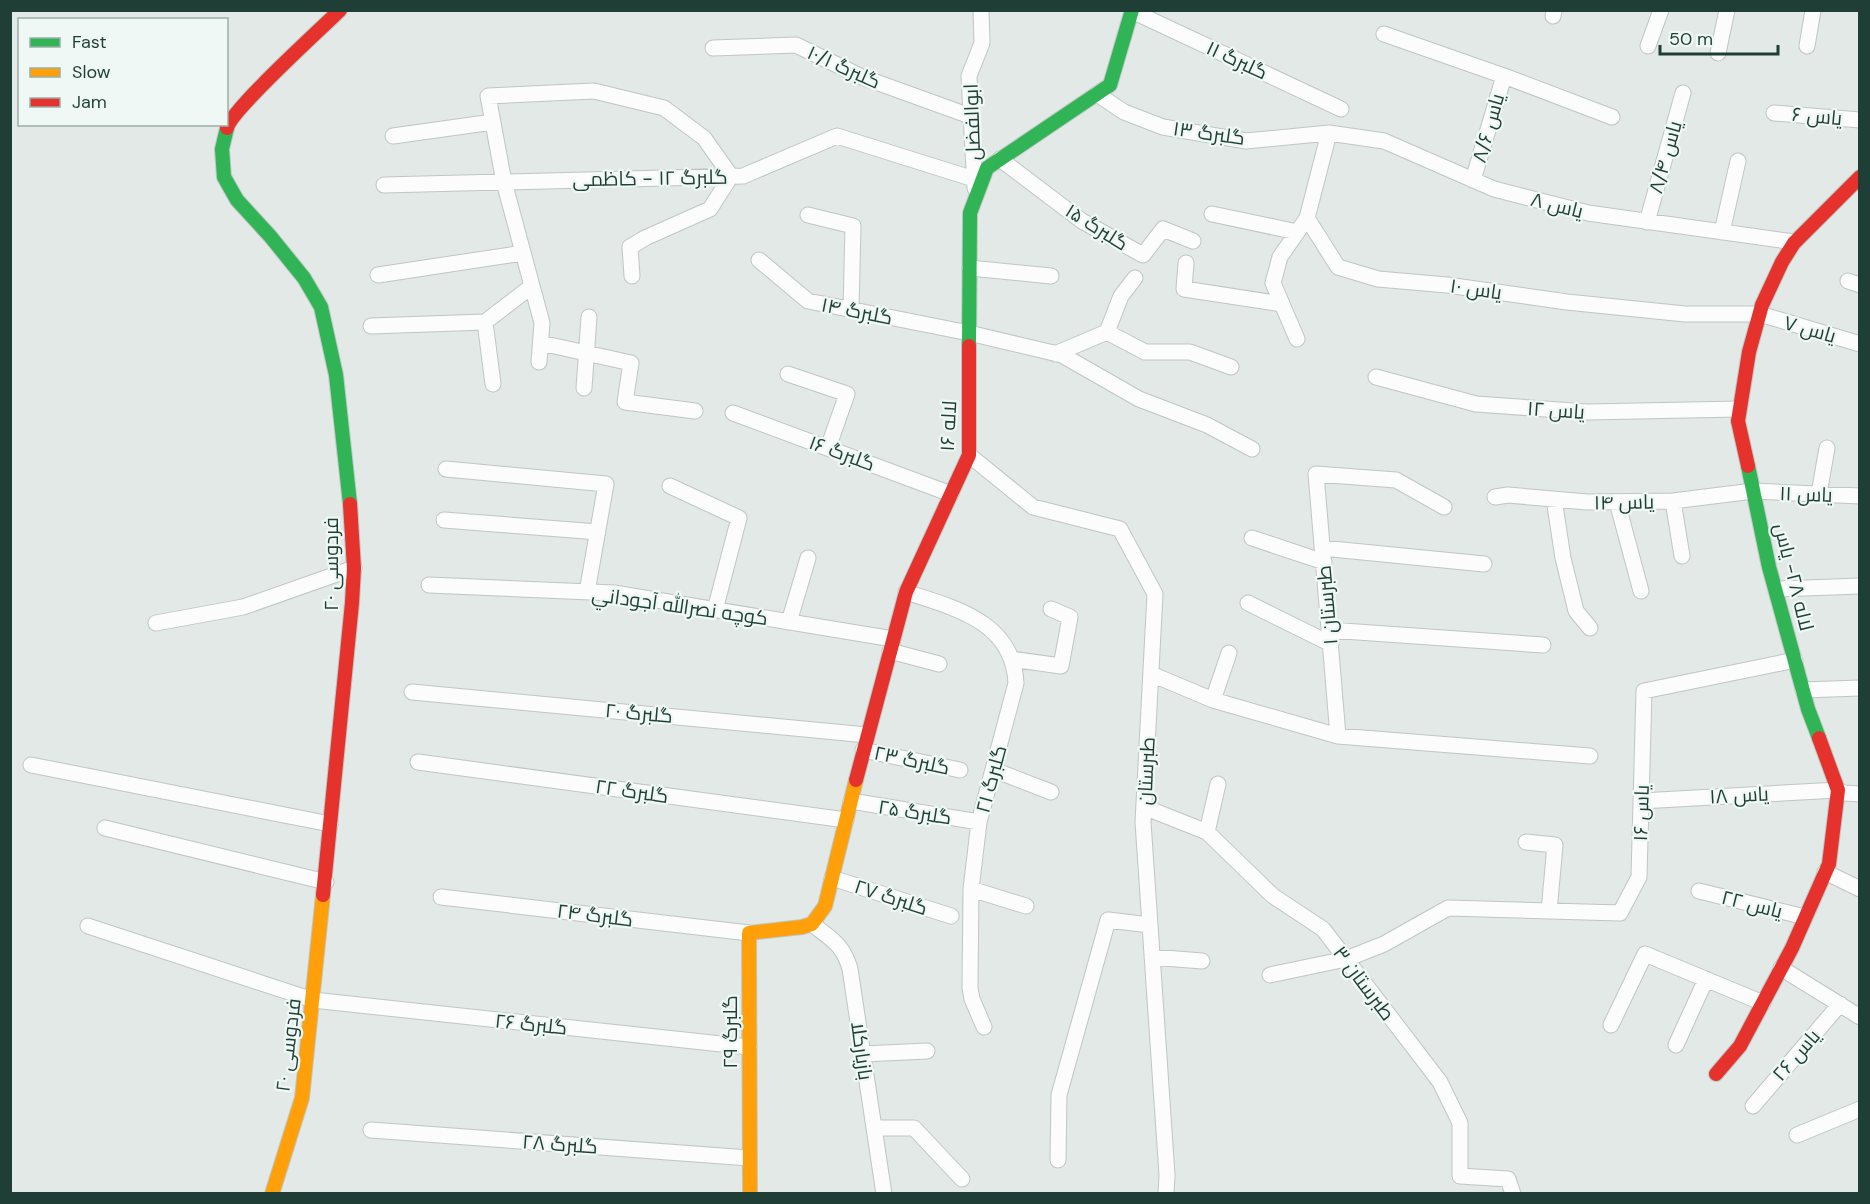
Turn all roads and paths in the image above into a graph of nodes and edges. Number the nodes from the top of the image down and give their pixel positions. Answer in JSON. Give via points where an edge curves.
{"nodes":[{"id":1,"x":340,"y":10,"type":"edge"},
{"id":2,"x":981,"y":10,"type":"edge"},
{"id":3,"x":1661,"y":10,"type":"edge"},
{"id":4,"x":1727,"y":10,"type":"edge"},
{"id":5,"x":1813,"y":10,"type":"edge"},
{"id":6,"x":1132,"y":11,"type":"edge"},
{"id":7,"x":1384,"y":34,"type":"dead end"},
{"id":8,"x":1648,"y":45,"type":"dead end"},
{"id":9,"x":1807,"y":45,"type":"dead end"},
{"id":10,"x":713,"y":48,"type":"dead end"},
{"id":11,"x":1718,"y":53,"type":"dead end"},
{"id":12,"x":1504,"y":76,"type":"junction"},
{"id":13,"x":1683,"y":93,"type":"dead end"},
{"id":14,"x":1097,"y":94,"type":"junction"},
{"id":15,"x":1341,"y":109,"type":"dead end"},
{"id":16,"x":1774,"y":113,"type":"dead end"},
{"id":17,"x":970,"y":116,"type":"junction"},
{"id":18,"x":1612,"y":117,"type":"dead end"},
{"id":19,"x":1860,"y":120,"type":"edge"},
{"id":20,"x":493,"y":122,"type":"junction"},
{"id":21,"x":228,"y":123,"type":"edge"},
{"id":22,"x":227,"y":126,"type":"edge"},
{"id":23,"x":1329,"y":133,"type":"junction"},
{"id":24,"x":393,"y":136,"type":"dead end"},
{"id":25,"x":1000,"y":159,"type":"junction"},
{"id":26,"x":1738,"y":161,"type":"dead end"},
{"id":27,"x":731,"y":176,"type":"junction"},
{"id":28,"x":1860,"y":177,"type":"edge"},
{"id":29,"x":974,"y":179,"type":"junction"},
{"id":30,"x":1473,"y":180,"type":"junction"},
{"id":31,"x":504,"y":182,"type":"junction"},
{"id":32,"x":384,"y":185,"type":"dead end"},
{"id":33,"x":975,"y":199,"type":"junction"},
{"id":34,"x":1212,"y":214,"type":"dead end"},
{"id":35,"x":808,"y":215,"type":"dead end"},
{"id":36,"x":1307,"y":218,"type":"junction"},
{"id":37,"x":1647,"y":222,"type":"junction"},
{"id":38,"x":1297,"y":232,"type":"junction"},
{"id":39,"x":1722,"y":232,"type":"junction"},
{"id":40,"x":1193,"y":241,"type":"dead end"},
{"id":41,"x":1794,"y":242,"type":"junction"},
{"id":42,"x":523,"y":253,"type":"junction"},
{"id":43,"x":759,"y":260,"type":"dead end"},
{"id":44,"x":1186,"y":263,"type":"dead end"},
{"id":45,"x":970,"y":268,"type":"junction"},
{"id":46,"x":378,"y":275,"type":"dead end"},
{"id":47,"x":632,"y":276,"type":"dead end"},
{"id":48,"x":1051,"y":276,"type":"dead end"},
{"id":49,"x":1135,"y":278,"type":"dead end"},
{"id":50,"x":532,"y":286,"type":"junction"},
{"id":51,"x":1282,"y":304,"type":"junction"},
{"id":52,"x":851,"y":310,"type":"junction"},
{"id":53,"x":1760,"y":314,"type":"junction"},
{"id":54,"x":589,"y":317,"type":"dead end"},
{"id":55,"x":485,"y":322,"type":"junction"},
{"id":56,"x":371,"y":326,"type":"dead end"},
{"id":57,"x":1107,"y":332,"type":"junction"},
{"id":58,"x":969,"y":333,"type":"junction"},
{"id":59,"x":1298,"y":339,"type":"dead end"},
{"id":60,"x":541,"y":344,"type":"junction"},
{"id":61,"x":1860,"y":344,"type":"edge"},
{"id":62,"x":588,"y":354,"type":"junction"},
{"id":63,"x":1055,"y":354,"type":"junction"},
{"id":64,"x":539,"y":362,"type":"dead end"},
{"id":65,"x":1231,"y":367,"type":"dead end"},
{"id":66,"x":788,"y":374,"type":"dead end"},
{"id":67,"x":1377,"y":377,"type":"dead end"},
{"id":68,"x":493,"y":384,"type":"dead end"},
{"id":69,"x":584,"y":388,"type":"dead end"},
{"id":70,"x":1739,"y":409,"type":"junction"},
{"id":71,"x":695,"y":411,"type":"dead end"},
{"id":72,"x":733,"y":413,"type":"dead end"},
{"id":73,"x":828,"y":448,"type":"junction"},
{"id":74,"x":1827,"y":448,"type":"dead end"},
{"id":75,"x":1252,"y":449,"type":"dead end"},
{"id":76,"x":969,"y":455,"type":"junction"},
{"id":77,"x":446,"y":469,"type":"dead end"},
{"id":78,"x":670,"y":486,"type":"dead end"},
{"id":79,"x":1753,"y":491,"type":"junction"},
{"id":80,"x":951,"y":494,"type":"junction"},
{"id":81,"x":1820,"y":494,"type":"junction"},
{"id":82,"x":1860,"y":496,"type":"edge"},
{"id":83,"x":1496,"y":497,"type":"dead end"},
{"id":84,"x":1554,"y":500,"type":"junction"},
{"id":85,"x":1673,"y":501,"type":"junction"},
{"id":86,"x":1617,"y":502,"type":"junction"},
{"id":87,"x":1444,"y":507,"type":"dead end"},
{"id":88,"x":444,"y":520,"type":"dead end"},
{"id":89,"x":598,"y":532,"type":"junction"},
{"id":90,"x":1252,"y":538,"type":"dead end"},
{"id":91,"x":1323,"y":555,"type":"junction"},
{"id":92,"x":1682,"y":556,"type":"dead end"},
{"id":93,"x":808,"y":558,"type":"dead end"},
{"id":94,"x":1484,"y":564,"type":"dead end"},
{"id":95,"x":354,"y":568,"type":"junction"},
{"id":96,"x":429,"y":585,"type":"dead end"},
{"id":97,"x":1860,"y":586,"type":"edge"},
{"id":98,"x":1776,"y":589,"type":"junction"},
{"id":99,"x":1641,"y":591,"type":"dead end"},
{"id":100,"x":587,"y":592,"type":"junction"},
{"id":101,"x":906,"y":592,"type":"junction"},
{"id":102,"x":1248,"y":603,"type":"dead end"},
{"id":103,"x":1051,"y":609,"type":"dead end"},
{"id":104,"x":715,"y":610,"type":"junction"},
{"id":105,"x":789,"y":622,"type":"junction"},
{"id":106,"x":156,"y":623,"type":"dead end"},
{"id":107,"x":1590,"y":628,"type":"dead end"},
{"id":108,"x":1330,"y":637,"type":"junction"},
{"id":109,"x":891,"y":645,"type":"junction"},
{"id":110,"x":1543,"y":645,"type":"dead end"},
{"id":111,"x":1229,"y":652,"type":"dead end"},
{"id":112,"x":1011,"y":659,"type":"junction"},
{"id":113,"x":1795,"y":660,"type":"junction"},
{"id":114,"x":939,"y":664,"type":"dead end"},
{"id":115,"x":1150,"y":674,"type":"junction"},
{"id":116,"x":1860,"y":688,"type":"edge"},
{"id":117,"x":1803,"y":690,"type":"junction"},
{"id":118,"x":412,"y":693,"type":"dead end"},
{"id":119,"x":1213,"y":700,"type":"junction"},
{"id":120,"x":867,"y":735,"type":"junction"},
{"id":121,"x":1338,"y":736,"type":"junction"},
{"id":122,"x":863,"y":750,"type":"junction"},
{"id":123,"x":1590,"y":756,"type":"dead end"},
{"id":124,"x":418,"y":762,"type":"dead end"},
{"id":125,"x":31,"y":765,"type":"dead end"},
{"id":126,"x":960,"y":770,"type":"dead end"},
{"id":127,"x":994,"y":770,"type":"junction"},
{"id":128,"x":1218,"y":784,"type":"dead end"},
{"id":129,"x":1838,"y":789,"type":"junction"},
{"id":130,"x":1051,"y":792,"type":"dead end"},
{"id":131,"x":1860,"y":794,"type":"edge"},
{"id":132,"x":851,"y":801,"type":"junction"},
{"id":133,"x":1641,"y":801,"type":"junction"},
{"id":134,"x":1144,"y":807,"type":"junction"},
{"id":135,"x":846,"y":820,"type":"junction"},
{"id":136,"x":980,"y":822,"type":"junction"},
{"id":137,"x":330,"y":824,"type":"junction"},
{"id":138,"x":105,"y":828,"type":"dead end"},
{"id":139,"x":1207,"y":832,"type":"junction"},
{"id":140,"x":1526,"y":842,"type":"dead end"},
{"id":141,"x":1825,"y":872,"type":"junction"},
{"id":142,"x":832,"y":878,"type":"junction"},
{"id":143,"x":326,"y":882,"type":"junction"},
{"id":144,"x":971,"y":889,"type":"junction"},
{"id":145,"x":1860,"y":889,"type":"edge"},
{"id":146,"x":1699,"y":891,"type":"dead end"},
{"id":147,"x":441,"y":897,"type":"dead end"},
{"id":148,"x":1026,"y":906,"type":"dead end"},
{"id":149,"x":1549,"y":911,"type":"junction"},
{"id":150,"x":951,"y":916,"type":"dead end"},
{"id":151,"x":1805,"y":917,"type":"junction"},
{"id":152,"x":812,"y":924,"type":"junction"},
{"id":153,"x":1150,"y":925,"type":"junction"},
{"id":154,"x":88,"y":926,"type":"dead end"},
{"id":155,"x":749,"y":933,"type":"junction"},
{"id":156,"x":1152,"y":957,"type":"junction"},
{"id":157,"x":1346,"y":959,"type":"junction"},
{"id":158,"x":1202,"y":961,"type":"dead end"},
{"id":159,"x":1781,"y":968,"type":"junction"},
{"id":160,"x":1270,"y":975,"type":"dead end"},
{"id":161,"x":1706,"y":979,"type":"junction"},
{"id":162,"x":313,"y":1000,"type":"junction"},
{"id":163,"x":1763,"y":1003,"type":"junction"},
{"id":164,"x":1839,"y":1004,"type":"junction"},
{"id":165,"x":1860,"y":1017,"type":"edge"},
{"id":166,"x":1611,"y":1025,"type":"dead end"},
{"id":167,"x":984,"y":1028,"type":"dead end"},
{"id":168,"x":1676,"y":1045,"type":"dead end"},
{"id":169,"x":749,"y":1047,"type":"junction"},
{"id":170,"x":927,"y":1051,"type":"dead end"},
{"id":171,"x":863,"y":1054,"type":"junction"},
{"id":172,"x":1716,"y":1074,"type":"dead end"},
{"id":173,"x":1753,"y":1106,"type":"dead end"},
{"id":174,"x":1860,"y":1109,"type":"edge"},
{"id":175,"x":874,"y":1128,"type":"junction"},
{"id":176,"x":371,"y":1130,"type":"dead end"},
{"id":177,"x":1797,"y":1135,"type":"dead end"},
{"id":178,"x":749,"y":1158,"type":"junction"},
{"id":179,"x":1058,"y":1160,"type":"dead end"},
{"id":180,"x":962,"y":1179,"type":"dead end"},
{"id":181,"x":272,"y":1194,"type":"edge"},
{"id":182,"x":750,"y":1194,"type":"edge"},
{"id":183,"x":884,"y":1194,"type":"edge"},
{"id":184,"x":1166,"y":1194,"type":"edge"},
{"id":185,"x":1513,"y":1194,"type":"edge"}],
"edges":[{"from":1,"to":21,"type":"street","name":"فردوسی ۲۰"},
{"from":2,"to":17,"type":"street","name":"ابوالفضل","via":[[982,43],[969,76]]},
{"from":3,"to":8,"type":"street"},
{"from":4,"to":11,"type":"street"},
{"from":5,"to":9,"type":"street"},
{"from":6,"to":14,"type":"street","name":"لاله ۱۶","via":[[1110,86]]},
{"from":6,"to":15,"type":"street","name":"گلبرگ ۱۱"},
{"from":7,"to":12,"type":"street"},
{"from":10,"to":17,"type":"street","name":"گلبرگ ۱۰/۱","via":[[796,45],[862,77]]},
{"from":12,"to":18,"type":"street"},
{"from":12,"to":30,"type":"street","name":"یاس ۸/۶"},
{"from":13,"to":37,"type":"street","name":"یاس ۸/۴"},
{"from":14,"to":23,"type":"street","name":"گلبرگ ۱۳","via":[[1124,112],[1163,127],[1246,141]]},
{"from":14,"to":25,"type":"street","name":"لاله ۱۶"},
{"from":16,"to":19,"type":"street","name":"یاس ۶"},
{"from":17,"to":29,"type":"street","name":"ابوالفضل"},
{"from":20,"to":24,"type":"street"},
{"from":20,"to":27,"type":"street","via":[[488,96],[594,91],[664,108],[704,138]]},
{"from":20,"to":31,"type":"street"},
{"from":22,"to":95,"type":"street","name":"فردوسی ۲۰","via":[[222,149],[224,177],[237,200],[297,269],[321,307],[336,375]]},
{"from":23,"to":30,"type":"street","name":"یاس ۸","via":[[1384,141]]},
{"from":23,"to":36,"type":"street"},
{"from":25,"to":33,"type":"street","name":"لاله ۱۶","via":[[987,168]]},
{"from":25,"to":40,"type":"street","name":"گلبرگ ۱۵","via":[[1082,220],[1143,255],[1163,229]]},
{"from":26,"to":39,"type":"street"},
{"from":27,"to":29,"type":"street","name":"گلبرگ ۱۲ - کاظمی","via":[[743,176],[837,136]]},
{"from":27,"to":31,"type":"street","name":"گلبرگ ۱۲ - کاظمی"},
{"from":27,"to":47,"type":"street","via":[[710,209],[630,247]]},
{"from":28,"to":41,"type":"street","name":"لاله ۲۸- یاس"},
{"from":29,"to":33,"type":"street","name":"ابوالفضل"},
{"from":30,"to":37,"type":"street","name":"یاس ۸","via":[[1588,213]]},
{"from":31,"to":32,"type":"street","name":"گلبرگ ۱۲ - کاظمی"},
{"from":31,"to":42,"type":"street"},
{"from":33,"to":45,"type":"street","name":"لاله ۱۶","via":[[970,213]]},
{"from":34,"to":38,"type":"street"},
{"from":35,"to":52,"type":"street","via":[[853,226]]},
{"from":36,"to":38,"type":"street"},
{"from":36,"to":53,"type":"street","name":"یاس ۱۰","via":[[1338,267],[1378,279],[1685,314]]},
{"from":37,"to":39,"type":"street","name":"یاس ۸"},
{"from":38,"to":51,"type":"street","via":[[1280,256],[1273,283]]},
{"from":39,"to":41,"type":"street","name":"یاس ۸"},
{"from":41,"to":53,"type":"street","name":"لاله ۲۸- یاس","via":[[1772,280]]},
{"from":42,"to":46,"type":"street"},
{"from":42,"to":50,"type":"street"},
{"from":43,"to":52,"type":"street","name":"گلبرگ ۱۴","via":[[808,302]]},
{"from":44,"to":51,"type":"street","via":[[1184,289]]},
{"from":45,"to":48,"type":"street"},
{"from":45,"to":58,"type":"street","name":"لاله ۱۶"},
{"from":49,"to":57,"type":"street","via":[[1121,296]]},
{"from":50,"to":55,"type":"street"},
{"from":50,"to":60,"type":"street","via":[[542,323]]},
{"from":51,"to":59,"type":"street"},
{"from":52,"to":58,"type":"street","name":"گلبرگ ۱۴"},
{"from":53,"to":61,"type":"street","name":"یاس ۷"},
{"from":53,"to":70,"type":"street","name":"لاله ۲۸- یاس"},
{"from":54,"to":62,"type":"street"},
{"from":55,"to":56,"type":"street"},
{"from":55,"to":68,"type":"street"},
{"from":57,"to":63,"type":"street"},
{"from":57,"to":65,"type":"street","via":[[1145,352],[1190,352]]},
{"from":58,"to":63,"type":"street","name":"گلبرگ ۱۴"},
{"from":58,"to":76,"type":"street","name":"لاله ۱۶"},
{"from":60,"to":62,"type":"street"},
{"from":60,"to":64,"type":"street"},
{"from":62,"to":69,"type":"street"},
{"from":62,"to":71,"type":"street","via":[[631,363],[625,402]]},
{"from":63,"to":75,"type":"street","name":"گلبرگ ۱۴","via":[[1138,399],[1207,425]]},
{"from":66,"to":73,"type":"street","via":[[847,394]]},
{"from":67,"to":70,"type":"street","name":"یاس ۱۲","via":[[1476,404],[1587,412]]},
{"from":70,"to":79,"type":"street","name":"لاله ۲۸- یاس","via":[[1738,422]]},
{"from":72,"to":73,"type":"street","name":"گلبرگ ۱۶"},
{"from":73,"to":80,"type":"street","name":"گلبرگ ۱۶"},
{"from":74,"to":81,"type":"street"},
{"from":76,"to":80,"type":"street","name":"لاله ۱۶"},
{"from":76,"to":115,"type":"street","name":"طبرستان","via":[[1033,507],[1120,529],[1155,594]]},
{"from":77,"to":89,"type":"street","via":[[606,484]]},
{"from":78,"to":104,"type":"street","via":[[739,518]]},
{"from":79,"to":81,"type":"street","name":"یاس ۱۱"},
{"from":79,"to":85,"type":"street","name":"یاس ۱۴"},
{"from":79,"to":98,"type":"street","name":"لاله ۲۸- یاس"},
{"from":80,"to":101,"type":"street","name":"لاله ۱۶"},
{"from":81,"to":82,"type":"street","name":"یاس ۱۱"},
{"from":83,"to":84,"type":"street","name":"یاس ۱۴"},
{"from":84,"to":86,"type":"street","name":"یاس ۱۴"},
{"from":84,"to":107,"type":"street","via":[[1576,611]]},
{"from":85,"to":86,"type":"street","name":"یاس ۱۴"},
{"from":85,"to":92,"type":"street"},
{"from":86,"to":99,"type":"street"},
{"from":87,"to":91,"type":"street","name":"طبرستان ۱","via":[[1396,480],[1316,474]]},
{"from":88,"to":89,"type":"street"},
{"from":89,"to":100,"type":"street"},
{"from":90,"to":91,"type":"street"},
{"from":91,"to":94,"type":"street"},
{"from":91,"to":108,"type":"street","name":"طبرستان ۱"},
{"from":93,"to":105,"type":"street"},
{"from":95,"to":106,"type":"street","via":[[243,607]]},
{"from":95,"to":137,"type":"street","name":"فردوسی ۲۰"},
{"from":96,"to":100,"type":"street","name":"كوچه نصرالله آجوداني"},
{"from":97,"to":98,"type":"street"},
{"from":98,"to":113,"type":"street","name":"لاله ۲۸- یاس"},
{"from":100,"to":104,"type":"street","name":"كوچه نصرالله آجوداني"},
{"from":101,"to":109,"type":"street","name":"لاله ۱۶"},
{"from":101,"to":112,"type":"street","name":"گلبرگ ۲۱","via":[[981,621]]},
{"from":102,"to":108,"type":"street"},
{"from":103,"to":112,"type":"street","via":[[1070,617],[1062,666]]},
{"from":104,"to":105,"type":"street","name":"كوچه نصرالله آجوداني"},
{"from":105,"to":109,"type":"street","name":"كوچه نصرالله آجوداني"},
{"from":108,"to":110,"type":"street"},
{"from":108,"to":121,"type":"street","name":"طبرستان ۱"},
{"from":109,"to":114,"type":"street","name":"كوچه نصرالله آجوداني"},
{"from":109,"to":120,"type":"street","name":"لاله ۱۶"},
{"from":111,"to":119,"type":"street"},
{"from":112,"to":127,"type":"street","name":"گلبرگ ۲۱","via":[[1016,683]]},
{"from":113,"to":117,"type":"street","name":"لاله ۲۸- یاس"},
{"from":113,"to":133,"type":"street","name":"یاس ۱۶","via":[[1644,691]]},
{"from":115,"to":119,"type":"street"},
{"from":115,"to":134,"type":"street","name":"طبرستان"},
{"from":116,"to":117,"type":"street"},
{"from":117,"to":129,"type":"street","name":"لاله ۲۸- یاس"},
{"from":118,"to":120,"type":"street","name":"گلبرگ ۲۰"},
{"from":119,"to":121,"type":"street"},
{"from":120,"to":122,"type":"street","name":"لاله ۱۶"},
{"from":121,"to":123,"type":"street"},
{"from":122,"to":126,"type":"street","name":"گلبرگ ۲۳"},
{"from":122,"to":132,"type":"street","name":"لاله ۱۶"},
{"from":124,"to":135,"type":"street","name":"گلبرگ ۲۲"},
{"from":125,"to":137,"type":"street"},
{"from":127,"to":130,"type":"street"},
{"from":127,"to":136,"type":"street","name":"گلبرگ ۲۱"},
{"from":128,"to":139,"type":"street"},
{"from":129,"to":131,"type":"street","name":"یاس ۱۸"},
{"from":129,"to":133,"type":"street","name":"یاس ۱۸"},
{"from":129,"to":141,"type":"street","name":"لاله ۲۸- یاس"},
{"from":132,"to":135,"type":"street","name":"لاله ۱۶"},
{"from":132,"to":136,"type":"street","name":"گلبرگ ۲۵"},
{"from":133,"to":149,"type":"street","name":"یاس ۱۶","via":[[1639,877],[1620,913]]},
{"from":134,"to":139,"type":"street","name":"طبرستان ۳"},
{"from":134,"to":153,"type":"street","name":"طبرستان"},
{"from":135,"to":142,"type":"street","name":"لاله ۱۶"},
{"from":136,"to":144,"type":"street","name":"گلبرگ ۲۱"},
{"from":137,"to":143,"type":"street","name":"فردوسی ۲۰"},
{"from":138,"to":143,"type":"street"},
{"from":139,"to":157,"type":"street","name":"طبرستان ۳","via":[[1273,896],[1323,929]]},
{"from":140,"to":149,"type":"street","via":[[1555,844]]},
{"from":141,"to":145,"type":"street"},
{"from":141,"to":151,"type":"street","name":"لاله ۲۸- یاس"},
{"from":142,"to":150,"type":"street","name":"گلبرگ ۲۷"},
{"from":142,"to":152,"type":"street","name":"لاله ۱۶","via":[[825,906]]},
{"from":143,"to":162,"type":"street","name":"فردوسی ۲۰"},
{"from":144,"to":148,"type":"street"},
{"from":144,"to":167,"type":"street","name":"گلبرگ ۲۱","via":[[970,988]]},
{"from":146,"to":151,"type":"street","name":"یاس ۲۲"},
{"from":147,"to":155,"type":"street","name":"گلبرگ ۲۴"},
{"from":149,"to":157,"type":"street","name":"یاس ۱۶","via":[[1448,908],[1384,944]]},
{"from":151,"to":159,"type":"street","name":"لاله ۲۸- یاس"},
{"from":152,"to":155,"type":"street"},
{"from":152,"to":171,"type":"street","name":"بازیارکلا","via":[[845,952]]},
{"from":153,"to":156,"type":"street","name":"طبرستان"},
{"from":153,"to":179,"type":"street","via":[[1108,920],[1059,1095]]},
{"from":154,"to":162,"type":"street","name":"گلبرگ ۲۶"},
{"from":155,"to":169,"type":"street","name":"گلبرگ ۲۹"},
{"from":156,"to":158,"type":"street"},
{"from":156,"to":184,"type":"street","name":"طبرستان"},
{"from":157,"to":160,"type":"street"},
{"from":157,"to":185,"type":"street","name":"طبرستان ۳","via":[[1440,1082],[1460,1124],[1460,1176],[1509,1179]]},
{"from":159,"to":163,"type":"street","name":"لاله ۲۸- یاس"},
{"from":159,"to":164,"type":"street"},
{"from":161,"to":163,"type":"street"},
{"from":161,"to":166,"type":"street","via":[[1645,954]]},
{"from":161,"to":168,"type":"street"},
{"from":162,"to":169,"type":"street","name":"گلبرگ ۲۶"},
{"from":162,"to":181,"type":"street","name":"فردوسی ۲۰","via":[[302,1098]]},
{"from":163,"to":172,"type":"street","name":"لاله ۲۸- یاس","via":[[1740,1047]]},
{"from":164,"to":165,"type":"street"},
{"from":164,"to":173,"type":"street","name":"یاس ۲۶"},
{"from":169,"to":178,"type":"street","name":"گلبرگ ۲۹"},
{"from":170,"to":171,"type":"street"},
{"from":171,"to":175,"type":"street","name":"بازیارکلا"},
{"from":174,"to":177,"type":"street"},
{"from":175,"to":180,"type":"street","via":[[914,1128]]},
{"from":175,"to":183,"type":"street","name":"بازیارکلا"},
{"from":176,"to":178,"type":"street","name":"گلبرگ ۲۸"},
{"from":178,"to":182,"type":"street","name":"گلبرگ ۲۹"}]}
